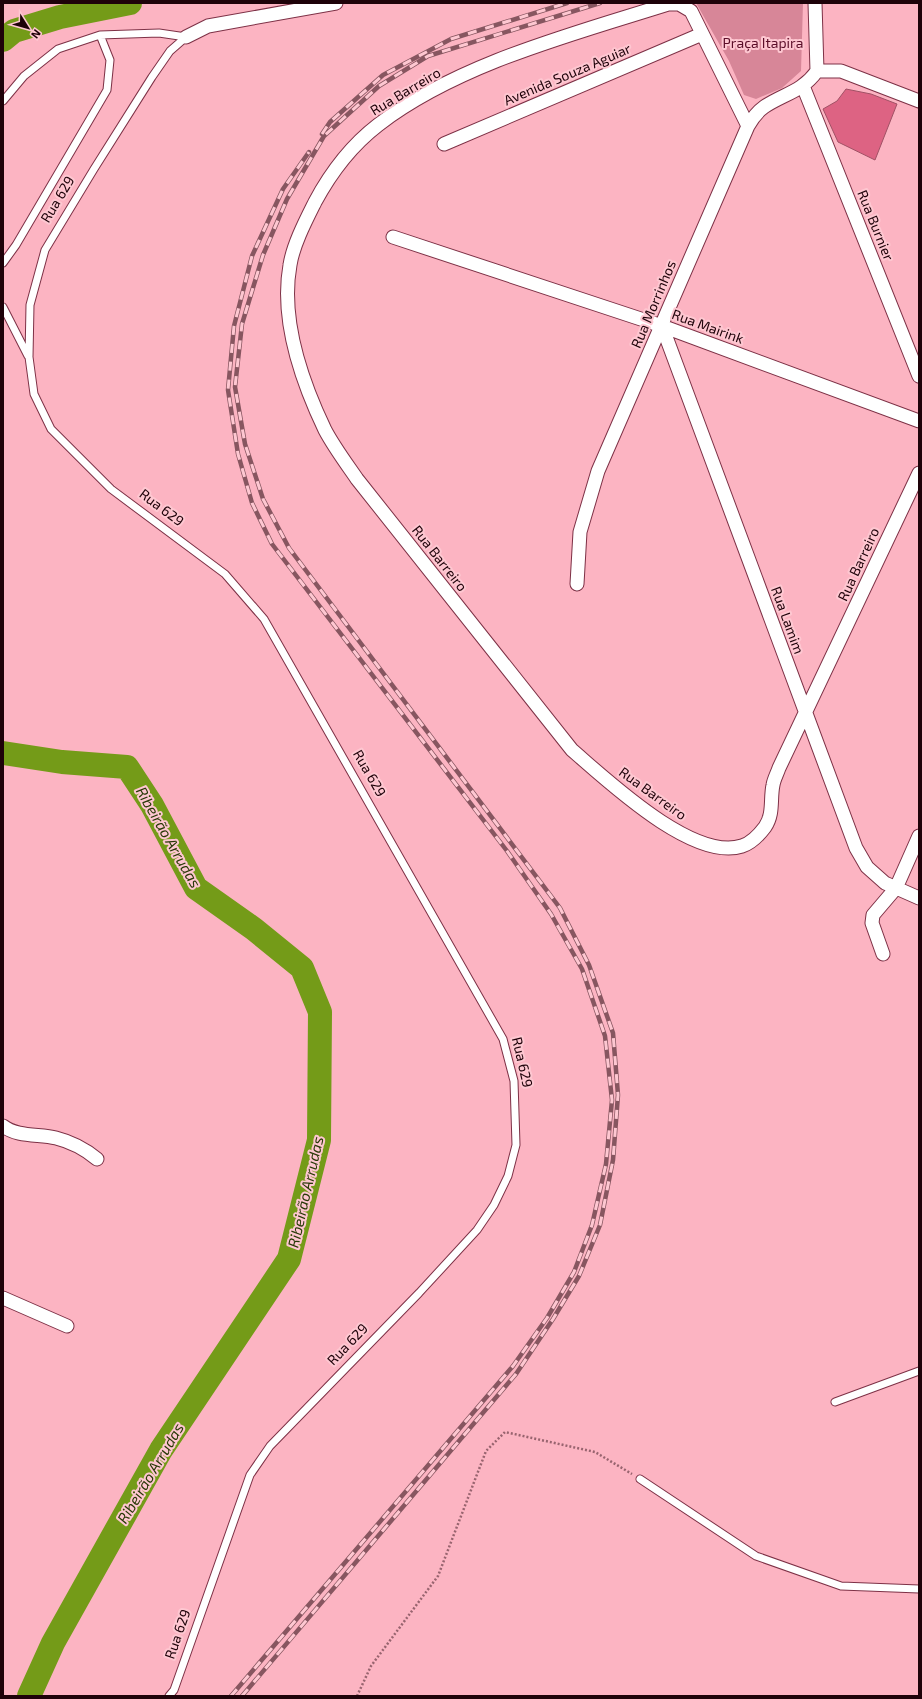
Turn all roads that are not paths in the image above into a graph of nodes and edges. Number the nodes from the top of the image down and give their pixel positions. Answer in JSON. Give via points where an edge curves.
{"nodes":[{"id":1,"x":336,"y":3,"type":"edge"},
{"id":2,"x":815,"y":3,"type":"edge"},
{"id":3,"x":100,"y":34,"type":"junction"},
{"id":4,"x":702,"y":34,"type":"junction"},
{"id":5,"x":186,"y":37,"type":"junction"},
{"id":6,"x":817,"y":71,"type":"junction"},
{"id":7,"x":803,"y":86,"type":"junction"},
{"id":8,"x":3,"y":101,"type":"edge"},
{"id":9,"x":919,"y":101,"type":"edge"},
{"id":10,"x":748,"y":126,"type":"junction"},
{"id":11,"x":444,"y":144,"type":"dead end"},
{"id":12,"x":393,"y":237,"type":"dead end"},
{"id":13,"x":3,"y":263,"type":"edge"},
{"id":14,"x":3,"y":307,"type":"edge"},
{"id":15,"x":662,"y":326,"type":"junction"},
{"id":16,"x":29,"y":357,"type":"junction"},
{"id":17,"x":919,"y":376,"type":"edge"},
{"id":18,"x":919,"y":421,"type":"edge"},
{"id":19,"x":919,"y":473,"type":"edge"},
{"id":20,"x":577,"y":584,"type":"dead end"},
{"id":21,"x":805,"y":712,"type":"junction"},
{"id":22,"x":919,"y":836,"type":"edge"},
{"id":23,"x":896,"y":888,"type":"junction"},
{"id":24,"x":919,"y":898,"type":"edge"},
{"id":25,"x":883,"y":954,"type":"dead end"},
{"id":26,"x":3,"y":1126,"type":"edge"},
{"id":27,"x":97,"y":1159,"type":"dead end"},
{"id":28,"x":3,"y":1298,"type":"edge"},
{"id":29,"x":67,"y":1326,"type":"dead end"},
{"id":30,"x":919,"y":1371,"type":"edge"},
{"id":31,"x":835,"y":1402,"type":"dead end"},
{"id":32,"x":640,"y":1479,"type":"road end"},
{"id":33,"x":919,"y":1590,"type":"edge"},
{"id":34,"x":169,"y":1696,"type":"edge"}],
"edges":[{"from":1,"to":5,"type":"street","name":"Rua 629","via":[[208,26]]},
{"from":2,"to":6,"type":"street"},
{"from":3,"to":5,"type":"lane","via":[[159,33]]},
{"from":3,"to":8,"type":"lane","via":[[58,49],[24,76]]},
{"from":3,"to":13,"type":"lane","via":[[110,60],[107,90]]},
{"from":4,"to":10,"type":"street"},
{"from":4,"to":11,"type":"street","name":"Avenida Souza Aguiar"},
{"from":4,"to":21,"type":"street","name":"Rua Barreiro","via":[[691,11],[679,4],[668,4],[510,55],[446,84],[404,107],[377,126],[351,150],[322,190],[308,216],[290,264],[287,290],[288,318],[309,393],[326,432],[357,478],[572,750],[656,819],[693,840],[723,848],[750,842],[766,825],[779,768]]},
{"from":5,"to":16,"type":"lane","name":"Rua 629","via":[[170,51],[152,77],[45,250],[30,306]]},
{"from":6,"to":7,"type":"street","name":"Rua Morrinhos"},
{"from":6,"to":9,"type":"street","via":[[841,71]]},
{"from":7,"to":10,"type":"street","name":"Rua Morrinhos","via":[[763,108]]},
{"from":7,"to":17,"type":"street","name":"Rua Burnier"},
{"from":10,"to":15,"type":"street","name":"Rua Morrinhos"},
{"from":12,"to":15,"type":"street","name":"Rua Mairink"},
{"from":14,"to":16,"type":"lane"},
{"from":15,"to":18,"type":"street","name":"Rua Mairink"},
{"from":15,"to":20,"type":"street","name":"Rua Morrinhos","via":[[598,471],[580,532]]},
{"from":15,"to":21,"type":"street","name":"Rua Lamim"},
{"from":16,"to":34,"type":"lane","name":"Rua 629","via":[[34,394],[51,430],[111,489],[225,574],[264,619],[503,1040],[514,1081],[516,1145],[508,1176],[494,1204],[477,1230],[270,1446],[250,1475],[174,1690]]},
{"from":19,"to":21,"type":"street","name":"Rua Barreiro"},
{"from":21,"to":23,"type":"street","name":"Rua Lamim","via":[[856,848],[867,867],[885,883]]},
{"from":22,"to":23,"type":"street"},
{"from":23,"to":24,"type":"street","name":"Rua Lamim"},
{"from":23,"to":25,"type":"street","via":[[873,915],[872,923]]},
{"from":26,"to":27,"type":"street","via":[[15,1132],[57,1138],[82,1147]]},
{"from":28,"to":29,"type":"street"},
{"from":30,"to":31,"type":"lane"},
{"from":32,"to":33,"type":"lane","via":[[756,1556],[841,1586]]}]}
